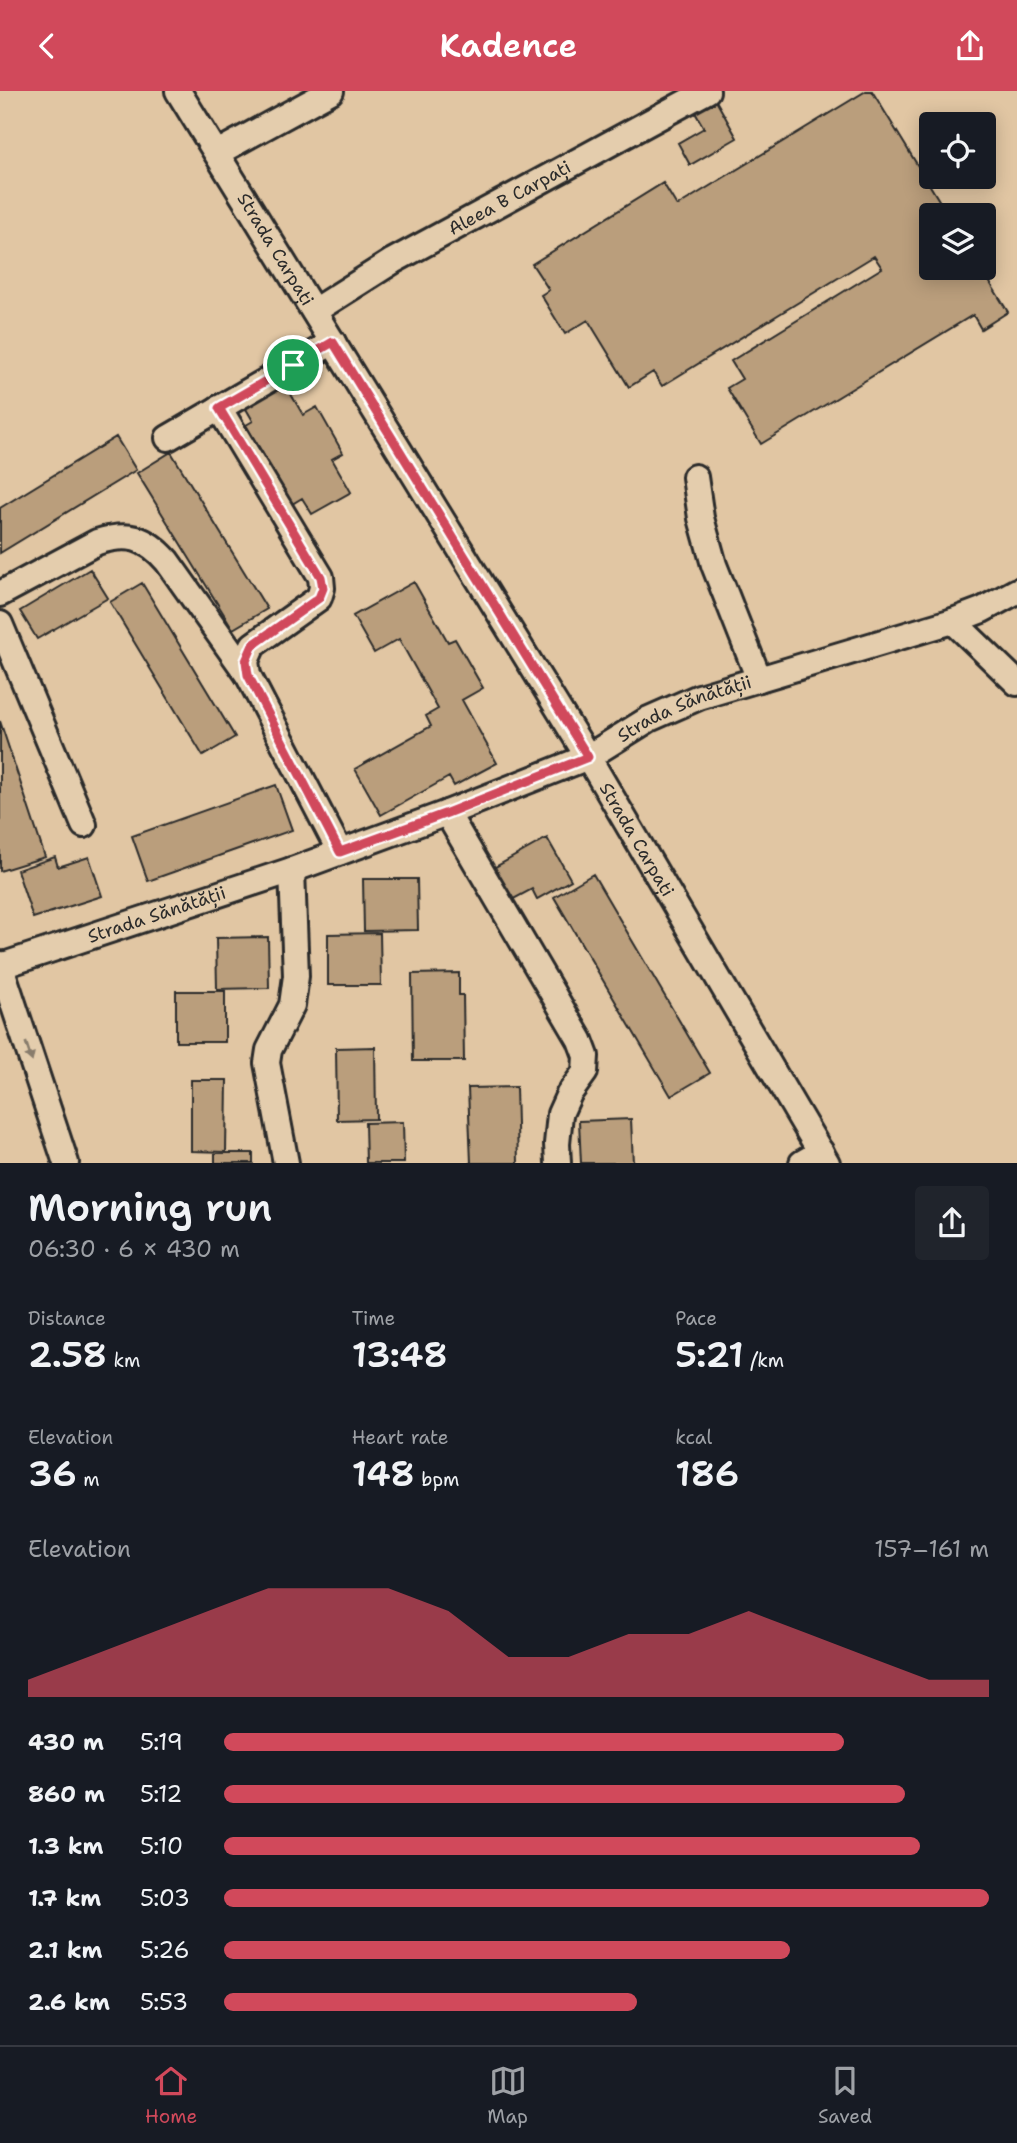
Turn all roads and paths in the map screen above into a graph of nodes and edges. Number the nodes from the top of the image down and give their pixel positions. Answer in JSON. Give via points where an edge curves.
{"nodes":[{"id":1,"x":178,"y":91,"type":"edge"},
{"id":2,"x":331,"y":91,"type":"edge"},
{"id":3,"x":708,"y":91,"type":"edge"},
{"id":4,"x":217,"y":153,"type":"junction"},
{"id":5,"x":314,"y":311,"type":"junction"},
{"id":6,"x":333,"y":342,"type":"junction"},
{"id":7,"x":219,"y":408,"type":"junction"},
{"id":8,"x":168,"y":438,"type":"dead end"},
{"id":9,"x":695,"y":477,"type":"dead end"},
{"id":10,"x":1017,"y":591,"type":"edge"},
{"id":11,"x":0,"y":594,"type":"edge"},
{"id":12,"x":953,"y":621,"type":"junction"},
{"id":13,"x":0,"y":624,"type":"edge"},
{"id":14,"x":248,"y":675,"type":"junction"},
{"id":15,"x":759,"y":679,"type":"junction"},
{"id":16,"x":1017,"y":683,"type":"edge"},
{"id":17,"x":588,"y":757,"type":"junction"},
{"id":18,"x":447,"y":813,"type":"junction"},
{"id":19,"x":84,"y":825,"type":"dead end"},
{"id":20,"x":340,"y":852,"type":"junction"},
{"id":21,"x":292,"y":870,"type":"junction"},
{"id":22,"x":0,"y":965,"type":"edge"},
{"id":23,"x":817,"y":1160,"type":"edge"},
{"id":24,"x":66,"y":1163,"type":"edge"},
{"id":25,"x":286,"y":1163,"type":"edge"},
{"id":26,"x":558,"y":1163,"type":"edge"}],
"edges":[{"from":1,"to":4,"type":"street","name":"Strada Carpați"},
{"from":2,"to":4,"type":"street"},
{"from":3,"to":5,"type":"street","name":"Aleea B Carpați","via":[[405,254]]},
{"from":4,"to":5,"type":"street","name":"Strada Carpați"},
{"from":5,"to":6,"type":"street","name":"Strada Carpați"},
{"from":6,"to":7,"type":"street"},
{"from":6,"to":17,"type":"street","name":"Strada Carpați"},
{"from":7,"to":8,"type":"street"},
{"from":7,"to":14,"type":"street","via":[[321,577],[323,588],[319,598],[253,645],[246,661]]},
{"from":9,"to":15,"type":"street","via":[[714,565]]},
{"from":10,"to":12,"type":"street","name":"Strada Sănătății"},
{"from":11,"to":14,"type":"street","via":[[97,542],[113,537],[141,540],[167,561]]},
{"from":12,"to":15,"type":"street","name":"Strada Sănătății"},
{"from":12,"to":16,"type":"street"},
{"from":13,"to":19,"type":"street"},
{"from":14,"to":20,"type":"street"},
{"from":15,"to":17,"type":"street","name":"Strada Sănătății","via":[[661,714]]},
{"from":17,"to":18,"type":"street","name":"Strada Sănătății"},
{"from":17,"to":23,"type":"street","name":"Strada Carpați"},
{"from":18,"to":20,"type":"street","name":"Strada Sănătății"},
{"from":18,"to":26,"type":"street","via":[[586,1056],[586,1072],[560,1114]]},
{"from":20,"to":21,"type":"street","name":"Strada Sănătății"},
{"from":21,"to":22,"type":"street","name":"Strada Sănătății"},
{"from":21,"to":25,"type":"street","via":[[296,976],[292,1005],[267,1063]]},
{"from":22,"to":24,"type":"street","one_way":true}]}
